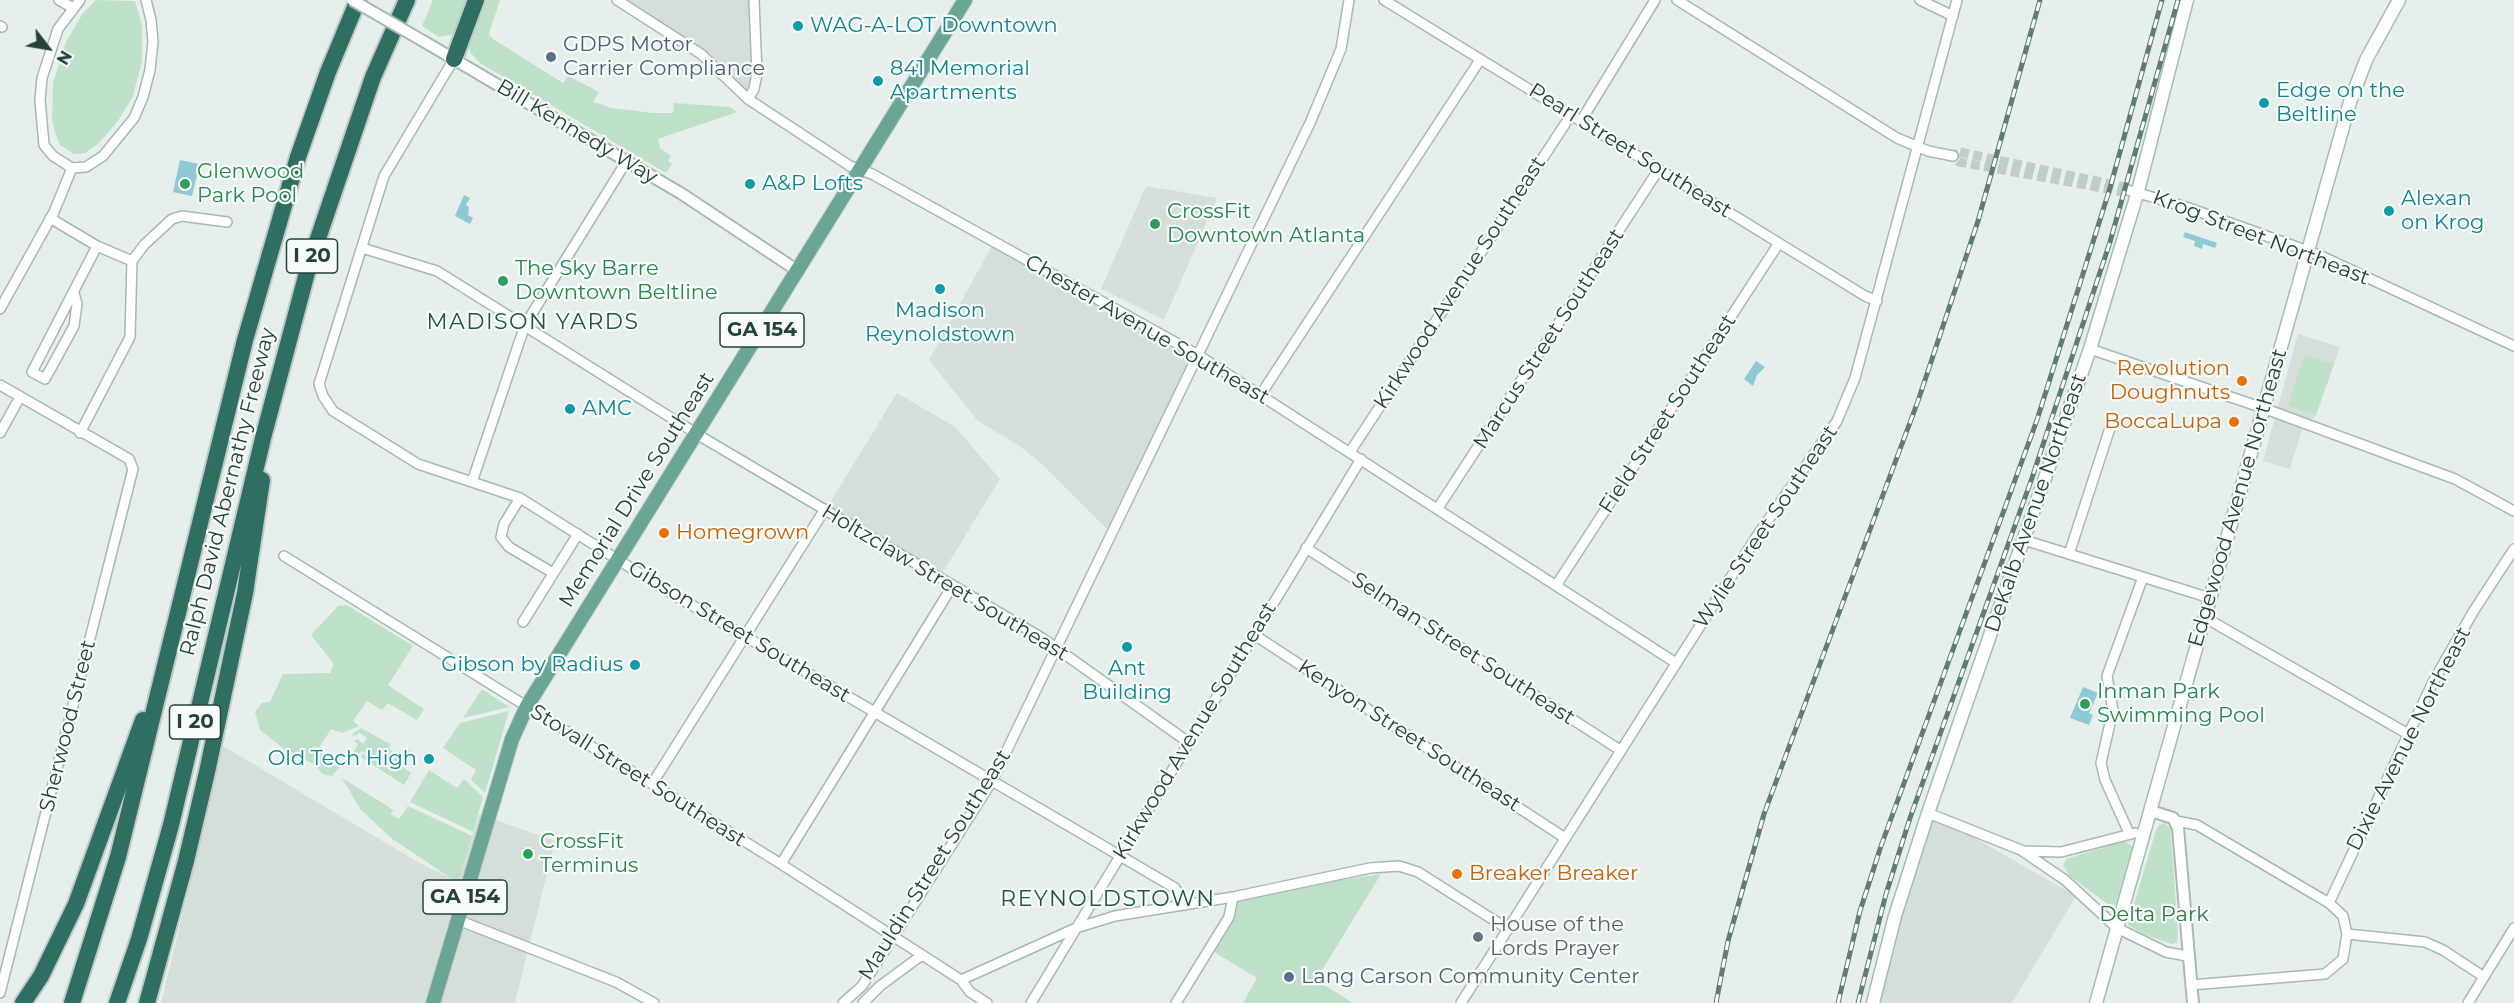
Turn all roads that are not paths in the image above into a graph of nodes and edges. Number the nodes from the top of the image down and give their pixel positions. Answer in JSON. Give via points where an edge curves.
{"nodes":[{"id":1,"x":59,"y":0,"type":"edge"},
{"id":2,"x":80,"y":0,"type":"edge"},
{"id":3,"x":146,"y":0,"type":"edge"},
{"id":4,"x":351,"y":0,"type":"edge"},
{"id":5,"x":358,"y":0,"type":"edge"},
{"id":6,"x":407,"y":0,"type":"edge"},
{"id":7,"x":414,"y":0,"type":"edge"},
{"id":8,"x":476,"y":0,"type":"edge"},
{"id":9,"x":617,"y":0,"type":"edge"},
{"id":10,"x":754,"y":0,"type":"edge"},
{"id":11,"x":965,"y":0,"type":"edge"},
{"id":12,"x":1349,"y":0,"type":"edge"},
{"id":13,"x":1384,"y":0,"type":"edge"},
{"id":14,"x":1655,"y":0,"type":"edge"},
{"id":15,"x":1677,"y":0,"type":"edge"},
{"id":16,"x":1920,"y":0,"type":"edge"},
{"id":17,"x":1957,"y":0,"type":"edge"},
{"id":18,"x":2187,"y":0,"type":"edge"},
{"id":19,"x":2399,"y":0,"type":"edge"},
{"id":20,"x":73,"y":8,"type":"junction"},
{"id":21,"x":1953,"y":16,"type":"junction"},
{"id":22,"x":454,"y":59,"type":"junction"},
{"id":23,"x":1480,"y":60,"type":"junction"},
{"id":24,"x":328,"y":72,"type":"junction"},
{"id":25,"x":374,"y":77,"type":"junction"},
{"id":26,"x":748,"y":99,"type":"junction"},
{"id":27,"x":1571,"y":115,"type":"junction"},
{"id":28,"x":1581,"y":122,"type":"junction"},
{"id":29,"x":1918,"y":147,"type":"junction"},
{"id":30,"x":1953,"y":156,"type":"tunnel mouth"},
{"id":31,"x":626,"y":162,"type":"junction"},
{"id":32,"x":72,"y":168,"type":"junction"},
{"id":33,"x":860,"y":170,"type":"junction"},
{"id":34,"x":1659,"y":170,"type":"junction"},
{"id":35,"x":2133,"y":190,"type":"junction"},
{"id":36,"x":50,"y":218,"type":"junction"},
{"id":37,"x":227,"y":222,"type":"dead end"},
{"id":38,"x":1779,"y":243,"type":"junction"},
{"id":39,"x":97,"y":246,"type":"junction"},
{"id":40,"x":362,"y":248,"type":"junction"},
{"id":41,"x":2307,"y":252,"type":"junction"},
{"id":42,"x":132,"y":261,"type":"junction"},
{"id":43,"x":798,"y":272,"type":"junction"},
{"id":44,"x":74,"y":293,"type":"junction"},
{"id":45,"x":1877,"y":301,"type":"junction"},
{"id":46,"x":0,"y":309,"type":"edge"},
{"id":47,"x":525,"y":326,"type":"junction"},
{"id":48,"x":2514,"y":346,"type":"edge"},
{"id":49,"x":2090,"y":349,"type":"junction"},
{"id":50,"x":1198,"y":355,"type":"junction"},
{"id":51,"x":0,"y":385,"type":"edge"},
{"id":52,"x":1261,"y":394,"type":"junction"},
{"id":53,"x":20,"y":397,"type":"junction"},
{"id":54,"x":2263,"y":408,"type":"junction"},
{"id":55,"x":2111,"y":425,"type":"dead end"},
{"id":56,"x":0,"y":433,"type":"edge"},
{"id":57,"x":80,"y":433,"type":"junction"},
{"id":58,"x":696,"y":433,"type":"junction"},
{"id":59,"x":263,"y":438,"type":"junction"},
{"id":60,"x":1350,"y":452,"type":"junction"},
{"id":61,"x":1361,"y":459,"type":"junction"},
{"id":62,"x":472,"y":482,"type":"junction"},
{"id":63,"x":520,"y":498,"type":"junction"},
{"id":64,"x":1438,"y":508,"type":"junction"},
{"id":65,"x":825,"y":509,"type":"junction"},
{"id":66,"x":2514,"y":511,"type":"edge"},
{"id":67,"x":578,"y":534,"type":"junction"},
{"id":68,"x":2024,"y":540,"type":"junction"},
{"id":69,"x":1306,"y":548,"type":"junction"},
{"id":70,"x":2514,"y":549,"type":"edge"},
{"id":71,"x":2069,"y":554,"type":"junction"},
{"id":72,"x":284,"y":556,"type":"dead end"},
{"id":73,"x":618,"y":559,"type":"junction"},
{"id":74,"x":554,"y":573,"type":"junction"},
{"id":75,"x":2143,"y":577,"type":"junction"},
{"id":76,"x":1557,"y":584,"type":"junction"},
{"id":77,"x":953,"y":585,"type":"junction"},
{"id":78,"x":2210,"y":598,"type":"junction"},
{"id":79,"x":2204,"y":617,"type":"junction"},
{"id":80,"x":523,"y":622,"type":"dead end"},
{"id":81,"x":176,"y":626,"type":"junction"},
{"id":82,"x":1253,"y":634,"type":"junction"},
{"id":83,"x":745,"y":637,"type":"junction"},
{"id":84,"x":1056,"y":648,"type":"junction"},
{"id":85,"x":1676,"y":663,"type":"junction"},
{"id":86,"x":527,"y":706,"type":"junction"},
{"id":87,"x":874,"y":713,"type":"junction"},
{"id":88,"x":2408,"y":734,"type":"junction"},
{"id":89,"x":1188,"y":742,"type":"junction"},
{"id":90,"x":1620,"y":750,"type":"junction"},
{"id":91,"x":992,"y":781,"type":"junction"},
{"id":92,"x":652,"y":784,"type":"junction"},
{"id":93,"x":2151,"y":811,"type":"junction"},
{"id":94,"x":1928,"y":813,"type":"junction"},
{"id":95,"x":2176,"y":821,"type":"junction"},
{"id":96,"x":2129,"y":833,"type":"junction"},
{"id":97,"x":2144,"y":834,"type":"junction"},
{"id":98,"x":1566,"y":838,"type":"junction"},
{"id":99,"x":2020,"y":850,"type":"junction"},
{"id":100,"x":1119,"y":856,"type":"junction"},
{"id":101,"x":781,"y":864,"type":"junction"},
{"id":102,"x":1233,"y":897,"type":"junction"},
{"id":103,"x":2329,"y":903,"type":"junction"},
{"id":104,"x":1185,"y":904,"type":"junction"},
{"id":105,"x":458,"y":920,"type":"junction"},
{"id":106,"x":1076,"y":928,"type":"junction"},
{"id":107,"x":2117,"y":928,"type":"junction"},
{"id":108,"x":2514,"y":928,"type":"edge"},
{"id":109,"x":1508,"y":929,"type":"junction"},
{"id":110,"x":2347,"y":934,"type":"junction"},
{"id":111,"x":894,"y":936,"type":"junction"},
{"id":112,"x":922,"y":956,"type":"junction"},
{"id":113,"x":2187,"y":956,"type":"junction"},
{"id":114,"x":2484,"y":977,"type":"junction"},
{"id":115,"x":961,"y":980,"type":"junction"},
{"id":116,"x":2191,"y":985,"type":"junction"},
{"id":117,"x":862,"y":986,"type":"junction"},
{"id":118,"x":0,"y":993,"type":"edge"},
{"id":119,"x":23,"y":1003,"type":"edge"},
{"id":120,"x":72,"y":1003,"type":"edge"},
{"id":121,"x":117,"y":1003,"type":"edge"},
{"id":122,"x":147,"y":1003,"type":"edge"},
{"id":123,"x":433,"y":1003,"type":"edge"},
{"id":124,"x":654,"y":1003,"type":"edge"},
{"id":125,"x":843,"y":1003,"type":"edge"},
{"id":126,"x":853,"y":1003,"type":"edge"},
{"id":127,"x":863,"y":1003,"type":"edge"},
{"id":128,"x":987,"y":1003,"type":"edge"},
{"id":129,"x":1031,"y":1003,"type":"edge"},
{"id":130,"x":1176,"y":1003,"type":"edge"},
{"id":131,"x":1461,"y":1003,"type":"edge"},
{"id":132,"x":1873,"y":1003,"type":"edge"},
{"id":133,"x":2096,"y":1003,"type":"edge"},
{"id":134,"x":2193,"y":1003,"type":"edge"},
{"id":135,"x":2468,"y":1003,"type":"edge"}],
"edges":[{"from":1,"to":20,"type":"street"},
{"from":2,"to":20,"type":"street"},
{"from":3,"to":32,"type":"street","via":[[153,42],[144,97],[134,118],[103,156],[86,167]]},
{"from":4,"to":22,"type":"street","name":"Bill Kennedy Way","bridge":true},
{"from":4,"to":24,"type":"highway"},
{"from":5,"to":24,"type":"highway","name":"Ralph David Abernathy Freeway","number":"I 20"},
{"from":6,"to":25,"type":"highway","name":"Ralph David Abernathy Freeway","number":"I 20"},
{"from":7,"to":25,"type":"highway"},
{"from":8,"to":22,"type":"highway"},
{"from":9,"to":26,"type":"street","name":"Chester Avenue Southeast","via":[[701,54]]},
{"from":10,"to":26,"type":"street","via":[[757,74]]},
{"from":11,"to":33,"type":"main road","name":"Memorial Drive Southeast","number":"GA 154"},
{"from":12,"to":50,"type":"street","name":"Mauldin Street Southeast","via":[[1333,71]]},
{"from":13,"to":23,"type":"street","name":"Pearl Street Southeast"},
{"from":14,"to":28,"type":"street"},
{"from":15,"to":29,"type":"street","via":[[1897,138]]},
{"from":16,"to":21,"type":"street"},
{"from":17,"to":21,"type":"street","name":"Wylie Street Southeast"},
{"from":18,"to":35,"type":"main road","name":"DeKalb Avenue Northeast"},
{"from":19,"to":41,"type":"main road","name":"Edgewood Avenue Northeast","via":[[2366,60],[2350,102]]},
{"from":20,"to":32,"type":"street","via":[[58,29],[49,54],[40,100],[44,145],[52,156]]},
{"from":21,"to":29,"type":"street","name":"Wylie Street Southeast"},
{"from":22,"to":31,"type":"street","name":"Bill Kennedy Way"},
{"from":22,"to":40,"type":"street","name":"Gibson Street Southeast","via":[[384,176]]},
{"from":23,"to":27,"type":"street","name":"Pearl Street Southeast"},
{"from":23,"to":52,"type":"street"},
{"from":24,"to":81,"type":"highway","name":"Ralph David Abernathy Freeway","number":"I 20","via":[[298,157],[244,339]]},
{"from":25,"to":59,"type":"highway","name":"Ralph David Abernathy Freeway","number":"I 20","via":[[309,265]]},
{"from":26,"to":33,"type":"street","name":"Chester Avenue Southeast"},
{"from":27,"to":28,"type":"street","name":"Pearl Street Southeast"},
{"from":27,"to":60,"type":"street","name":"Kirkwood Avenue Southeast"},
{"from":28,"to":34,"type":"street","name":"Pearl Street Southeast"},
{"from":29,"to":30,"type":"street"},
{"from":29,"to":45,"type":"street","name":"Wylie Street Southeast"},
{"from":31,"to":43,"type":"street","name":"Bill Kennedy Way","via":[[682,194]]},
{"from":31,"to":47,"type":"street"},
{"from":32,"to":36,"type":"street"},
{"from":33,"to":43,"type":"main road","name":"Memorial Drive Southeast","number":"GA 154"},
{"from":33,"to":50,"type":"street","name":"Chester Avenue Southeast"},
{"from":34,"to":38,"type":"street","name":"Pearl Street Southeast"},
{"from":34,"to":64,"type":"street","name":"Marcus Street Southeast"},
{"from":35,"to":41,"type":"street","name":"Krog Street Northeast"},
{"from":35,"to":49,"type":"main road","name":"DeKalb Avenue Northeast"},
{"from":36,"to":39,"type":"street"},
{"from":36,"to":46,"type":"street"},
{"from":37,"to":42,"type":"street","via":[[182,216],[172,219],[144,244]]},
{"from":38,"to":45,"type":"street","name":"Pearl Street Southeast"},
{"from":38,"to":76,"type":"street","name":"Field Street Southeast"},
{"from":39,"to":42,"type":"street"},
{"from":39,"to":44,"type":"street"},
{"from":40,"to":47,"type":"street","name":"Holtzclaw Street Southeast","via":[[437,271]]},
{"from":40,"to":62,"type":"street","name":"Gibson Street Southeast","via":[[319,384],[323,396],[333,411],[418,464]]},
{"from":41,"to":48,"type":"street","name":"Krog Street Northeast"},
{"from":41,"to":54,"type":"main road","name":"Edgewood Avenue Northeast"},
{"from":42,"to":57,"type":"street","via":[[130,337]]},
{"from":43,"to":58,"type":"main road","name":"Memorial Drive Southeast","number":"GA 154"},
{"from":44,"to":44,"type":"street","via":[[32,372],[45,379],[74,326]]},
{"from":45,"to":85,"type":"street","name":"Wylie Street Southeast","via":[[1855,378],[1837,421]]},
{"from":47,"to":58,"type":"street","name":"Holtzclaw Street Southeast"},
{"from":47,"to":62,"type":"street"},
{"from":49,"to":54,"type":"street"},
{"from":49,"to":68,"type":"main road","name":"DeKalb Avenue Northeast"},
{"from":50,"to":52,"type":"street","name":"Chester Avenue Southeast"},
{"from":50,"to":84,"type":"street","name":"Mauldin Street Southeast"},
{"from":51,"to":53,"type":"street"},
{"from":52,"to":60,"type":"street","name":"Chester Avenue Southeast"},
{"from":53,"to":56,"type":"street"},
{"from":53,"to":57,"type":"street"},
{"from":54,"to":66,"type":"street","via":[[2455,479]]},
{"from":54,"to":78,"type":"main road","name":"Edgewood Avenue Northeast"},
{"from":55,"to":71,"type":"street"},
{"from":57,"to":118,"type":"street","name":"Sherwood Street","via":[[129,459],[133,469]]},
{"from":58,"to":65,"type":"street","name":"Holtzclaw Street Southeast"},
{"from":58,"to":73,"type":"main road","name":"Memorial Drive Southeast","number":"GA 154"},
{"from":59,"to":121,"type":"highway","name":"Ralph David Abernathy Freeway","number":"I 20","via":[[171,825]]},
{"from":59,"to":122,"type":"highway","via":[[259,509],[245,593],[186,861]]},
{"from":60,"to":61,"type":"street","name":"Chester Avenue Southeast"},
{"from":61,"to":64,"type":"street","name":"Chester Avenue Southeast"},
{"from":61,"to":69,"type":"street","name":"Kirkwood Avenue Southeast"},
{"from":62,"to":63,"type":"street","name":"Gibson Street Southeast"},
{"from":63,"to":67,"type":"street","name":"Gibson Street Southeast"},
{"from":63,"to":74,"type":"street","via":[[501,537],[509,547]]},
{"from":64,"to":76,"type":"street","name":"Chester Avenue Southeast"},
{"from":65,"to":77,"type":"street","name":"Holtzclaw Street Southeast"},
{"from":65,"to":83,"type":"street"},
{"from":67,"to":73,"type":"street","name":"Gibson Street Southeast"},
{"from":67,"to":74,"type":"street"},
{"from":68,"to":71,"type":"street"},
{"from":68,"to":94,"type":"main road","name":"DeKalb Avenue Northeast"},
{"from":69,"to":82,"type":"street","name":"Kirkwood Avenue Southeast"},
{"from":69,"to":90,"type":"street","name":"Selman Street Southeast"},
{"from":70,"to":88,"type":"street","name":"Dixie Avenue Northeast","via":[[2455,641]]},
{"from":71,"to":75,"type":"street"},
{"from":72,"to":86,"type":"street","name":"Stovall Street Southeast"},
{"from":73,"to":83,"type":"street","name":"Gibson Street Southeast"},
{"from":73,"to":86,"type":"main road","name":"Memorial Drive Southeast","number":"GA 154"},
{"from":74,"to":80,"type":"street"},
{"from":75,"to":78,"type":"street"},
{"from":75,"to":96,"type":"street","via":[[2107,676],[2113,710],[2101,763]]},
{"from":76,"to":85,"type":"street","name":"Chester Avenue Southeast"},
{"from":77,"to":84,"type":"street","name":"Holtzclaw Street Southeast"},
{"from":77,"to":87,"type":"street"},
{"from":78,"to":79,"type":"main road","name":"Edgewood Avenue Northeast"},
{"from":79,"to":88,"type":"street"},
{"from":79,"to":93,"type":"main road","name":"Edgewood Avenue Northeast"},
{"from":81,"to":119,"type":"highway","via":[[76,904],[41,976]]},
{"from":81,"to":120,"type":"highway","name":"Ralph David Abernathy Freeway","number":"I 20","via":[[118,857]]},
{"from":82,"to":89,"type":"street","name":"Kirkwood Avenue Southeast"},
{"from":82,"to":98,"type":"street","name":"Kenyon Street Southeast"},
{"from":83,"to":87,"type":"street","name":"Gibson Street Southeast"},
{"from":83,"to":92,"type":"street"},
{"from":84,"to":89,"type":"street","name":"Holtzclaw Street Southeast"},
{"from":84,"to":91,"type":"street","name":"Mauldin Street Southeast"},
{"from":85,"to":90,"type":"street","name":"Wylie Street Southeast"},
{"from":86,"to":92,"type":"street","name":"Stovall Street Southeast"},
{"from":86,"to":105,"type":"main road","name":"Memorial Drive Southeast","number":"GA 154","via":[[512,738]]},
{"from":87,"to":91,"type":"street","name":"Gibson Street Southeast"},
{"from":87,"to":101,"type":"street"},
{"from":88,"to":103,"type":"street","name":"Dixie Avenue Northeast"},
{"from":89,"to":100,"type":"street","name":"Kirkwood Avenue Southeast"},
{"from":90,"to":98,"type":"street","name":"Wylie Street Southeast"},
{"from":91,"to":100,"type":"street","name":"Gibson Street Southeast"},
{"from":91,"to":111,"type":"street","name":"Mauldin Street Southeast"},
{"from":92,"to":101,"type":"street","name":"Stovall Street Southeast"},
{"from":93,"to":95,"type":"street"},
{"from":93,"to":97,"type":"main road","name":"Edgewood Avenue Northeast"},
{"from":94,"to":99,"type":"street"},
{"from":94,"to":132,"type":"main road","name":"DeKalb Avenue Northeast","via":[[1895,916]]},
{"from":95,"to":103,"type":"street","via":[[2197,825]]},
{"from":95,"to":113,"type":"street"},
{"from":96,"to":97,"type":"street"},
{"from":96,"to":99,"type":"street","via":[[2061,852]]},
{"from":97,"to":107,"type":"main road","name":"Edgewood Avenue Northeast"},
{"from":98,"to":109,"type":"street","name":"Wylie Street Southeast"},
{"from":99,"to":107,"type":"street","via":[[2065,880]]},
{"from":100,"to":104,"type":"street","name":"Gibson Street Southeast","via":[[1175,888]]},
{"from":100,"to":106,"type":"street","name":"Kirkwood Avenue Southeast"},
{"from":101,"to":111,"type":"street","name":"Stovall Street Southeast"},
{"from":102,"to":104,"type":"street"},
{"from":102,"to":109,"type":"street","via":[[1370,868],[1399,866],[1418,872]]},
{"from":102,"to":130,"type":"street","via":[[1229,917]]},
{"from":103,"to":110,"type":"street","via":[[2343,916]]},
{"from":104,"to":106,"type":"street","via":[[1115,916]]},
{"from":105,"to":123,"type":"main road","name":"Memorial Drive Southeast","number":"GA 154"},
{"from":105,"to":124,"type":"street","via":[[616,982]]},
{"from":106,"to":115,"type":"street"},
{"from":106,"to":129,"type":"street","name":"Kirkwood Avenue Southeast"},
{"from":107,"to":113,"type":"street","via":[[2166,952]]},
{"from":107,"to":133,"type":"main road","name":"Edgewood Avenue Northeast"},
{"from":108,"to":114,"type":"street"},
{"from":109,"to":131,"type":"street","name":"Wylie Street Southeast"},
{"from":110,"to":114,"type":"street","via":[[2425,942]]},
{"from":110,"to":116,"type":"street","via":[[2343,959],[2325,974]]},
{"from":111,"to":112,"type":"street","name":"Stovall Street Southeast"},
{"from":111,"to":117,"type":"street","name":"Mauldin Street Southeast"},
{"from":112,"to":115,"type":"street","name":"Stovall Street Southeast"},
{"from":112,"to":127,"type":"street"},
{"from":113,"to":116,"type":"street"},
{"from":114,"to":135,"type":"street"},
{"from":115,"to":128,"type":"street","name":"Stovall Street Southeast","via":[[970,992]]},
{"from":116,"to":134,"type":"street"},
{"from":117,"to":125,"type":"street","name":"Mauldin Street Southeast"},
{"from":117,"to":126,"type":"street"}]}
